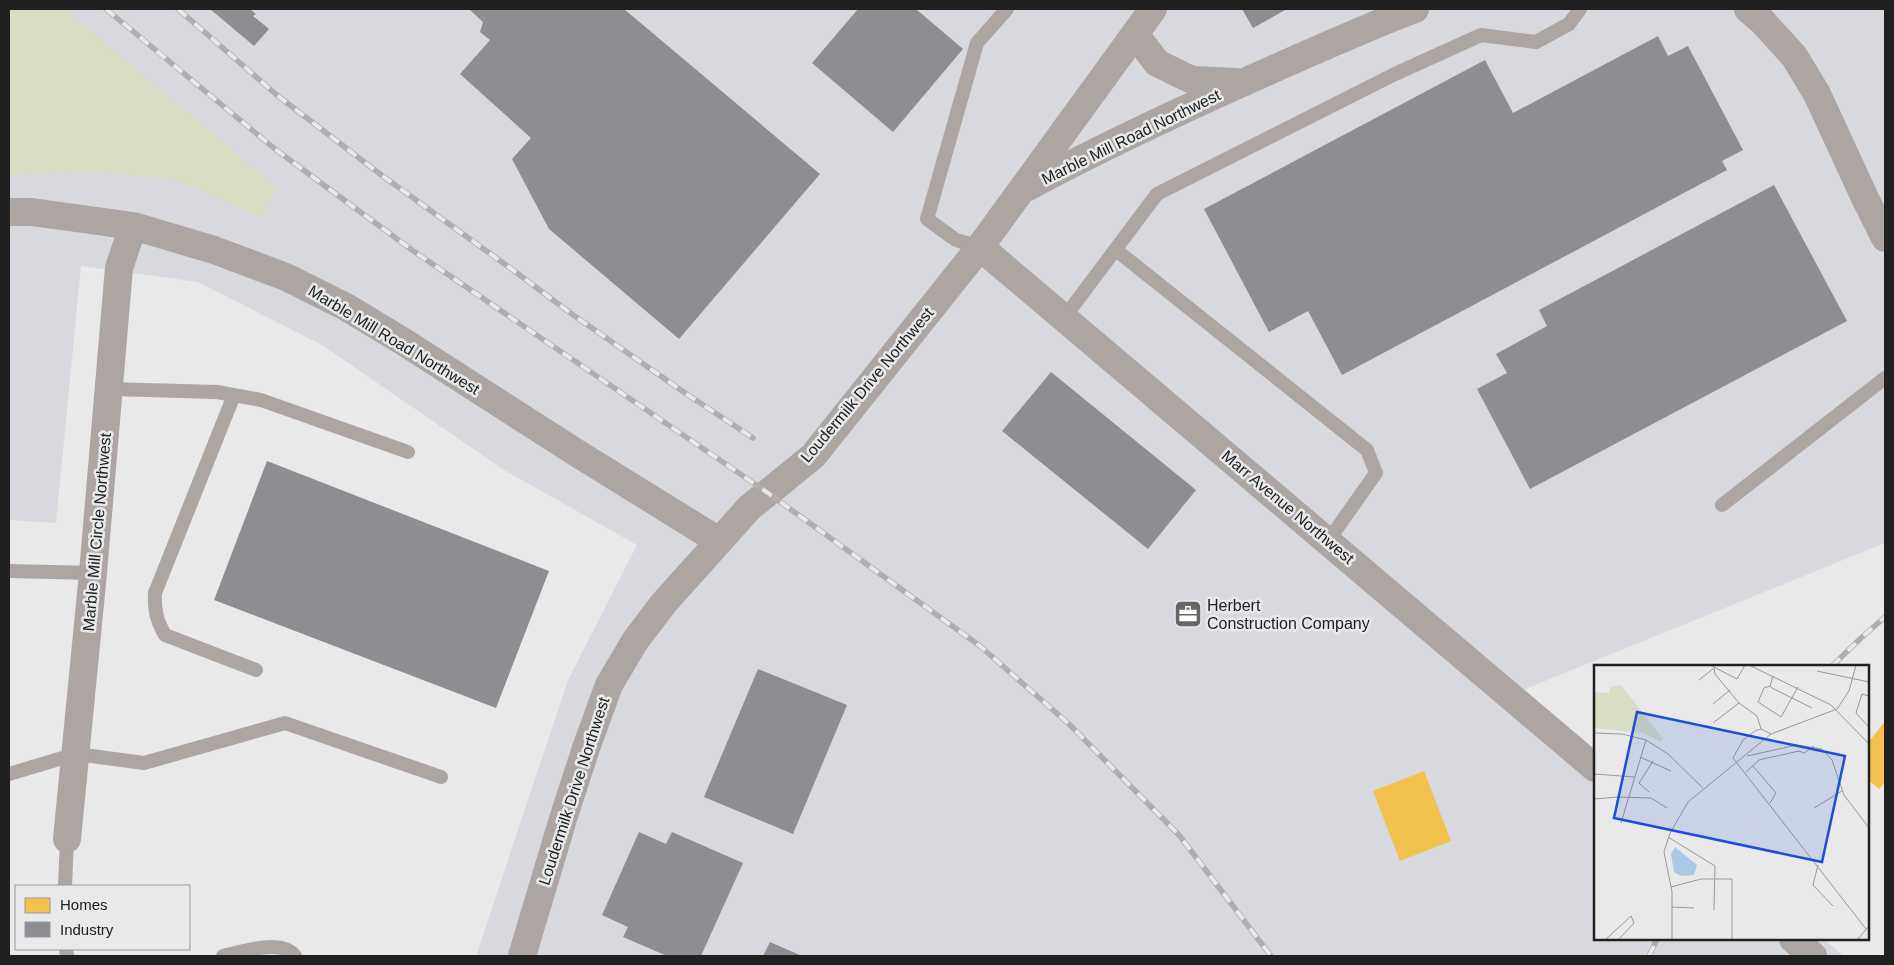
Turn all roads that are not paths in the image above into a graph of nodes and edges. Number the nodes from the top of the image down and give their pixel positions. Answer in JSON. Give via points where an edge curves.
{"nodes":[{"id":1,"x":1007,"y":9,"type":"edge"},
{"id":2,"x":1153,"y":9,"type":"edge"},
{"id":3,"x":1415,"y":9,"type":"edge"},
{"id":4,"x":1580,"y":9,"type":"edge"},
{"id":5,"x":1748,"y":9,"type":"edge"},
{"id":6,"x":1135,"y":34,"type":"junction"},
{"id":7,"x":1242,"y":83,"type":"junction"},
{"id":8,"x":1020,"y":192,"type":"junction"},
{"id":9,"x":9,"y":212,"type":"edge"},
{"id":10,"x":133,"y":226,"type":"junction"},
{"id":11,"x":1885,"y":238,"type":"edge"},
{"id":12,"x":980,"y":247,"type":"junction"},
{"id":13,"x":1116,"y":250,"type":"junction"},
{"id":14,"x":1064,"y":318,"type":"junction"},
{"id":15,"x":1885,"y":378,"type":"edge"},
{"id":16,"x":109,"y":389,"type":"junction"},
{"id":17,"x":234,"y":395,"type":"junction"},
{"id":18,"x":408,"y":452,"type":"dead end"},
{"id":19,"x":1722,"y":505,"type":"dead end"},
{"id":20,"x":719,"y":541,"type":"junction"},
{"id":21,"x":1328,"y":541,"type":"junction"},
{"id":22,"x":9,"y":571,"type":"edge"},
{"id":23,"x":93,"y":573,"type":"junction"},
{"id":24,"x":256,"y":670,"type":"dead end"},
{"id":25,"x":76,"y":754,"type":"junction"},
{"id":26,"x":1594,"y":767,"type":"edge"},
{"id":27,"x":9,"y":774,"type":"edge"},
{"id":28,"x":442,"y":777,"type":"dead end"},
{"id":29,"x":67,"y":839,"type":"joint"},
{"id":30,"x":65,"y":885,"type":"edge"},
{"id":31,"x":1794,"y":940,"type":"edge"},
{"id":32,"x":223,"y":956,"type":"edge"},
{"id":33,"x":294,"y":956,"type":"edge"},
{"id":34,"x":522,"y":956,"type":"edge"},
{"id":35,"x":1813,"y":956,"type":"edge"}],
"edges":[{"from":1,"to":12,"type":"lane","via":[[977,42],[927,219],[956,240]]},
{"from":2,"to":6,"type":"street","name":"Loudermilk Drive Northwest"},
{"from":3,"to":7,"type":"street","name":"Marble Mill Road Northwest"},
{"from":4,"to":13,"type":"lane","via":[[1569,24],[1536,42],[1481,35],[1395,74],[1156,194]]},
{"from":5,"to":11,"type":"street","via":[[1794,56],[1817,94]]},
{"from":6,"to":7,"type":"street","name":"Marble Mill Road Northwest","via":[[1157,63],[1192,80]]},
{"from":6,"to":8,"type":"street","name":"Loudermilk Drive Northwest"},
{"from":7,"to":8,"type":"street","name":"Marble Mill Road Northwest","via":[[1092,153]]},
{"from":8,"to":12,"type":"street","name":"Loudermilk Drive Northwest"},
{"from":9,"to":10,"type":"street","name":"Marble Mill Road Northwest","via":[[32,212]]},
{"from":10,"to":16,"type":"street","name":"Marble Mill Circle Northwest","via":[[119,268]]},
{"from":10,"to":20,"type":"street","name":"Marble Mill Road Northwest","via":[[214,250],[286,277],[346,307]]},
{"from":12,"to":14,"type":"street","name":"Marr Avenue Northwest"},
{"from":12,"to":20,"type":"street","name":"Loudermilk Drive Northwest","via":[[813,456],[749,508]]},
{"from":13,"to":14,"type":"lane"},
{"from":13,"to":21,"type":"lane","via":[[1366,450],[1376,473]]},
{"from":14,"to":21,"type":"street","name":"Marr Avenue Northwest"},
{"from":15,"to":19,"type":"lane"},
{"from":16,"to":17,"type":"lane"},
{"from":16,"to":23,"type":"street","name":"Marble Mill Circle Northwest"},
{"from":17,"to":18,"type":"lane","via":[[261,400]]},
{"from":17,"to":24,"type":"lane","via":[[155,593],[154,608],[165,635]]},
{"from":20,"to":34,"type":"street","name":"Loudermilk Drive Northwest","via":[[662,604],[635,641],[610,685],[563,818]]},
{"from":21,"to":26,"type":"street","name":"Marr Avenue Northwest"},
{"from":22,"to":23,"type":"lane"},
{"from":23,"to":25,"type":"street","name":"Marble Mill Circle Northwest"},
{"from":25,"to":27,"type":"lane"},
{"from":25,"to":28,"type":"lane","via":[[144,762],[284,723]]},
{"from":25,"to":29,"type":"street","name":"Marble Mill Circle Northwest"},
{"from":29,"to":30,"type":"lane"},
{"from":31,"to":35,"type":"street"},
{"from":32,"to":33,"type":"lane","via":[[265,947],[279,947]]}]}
